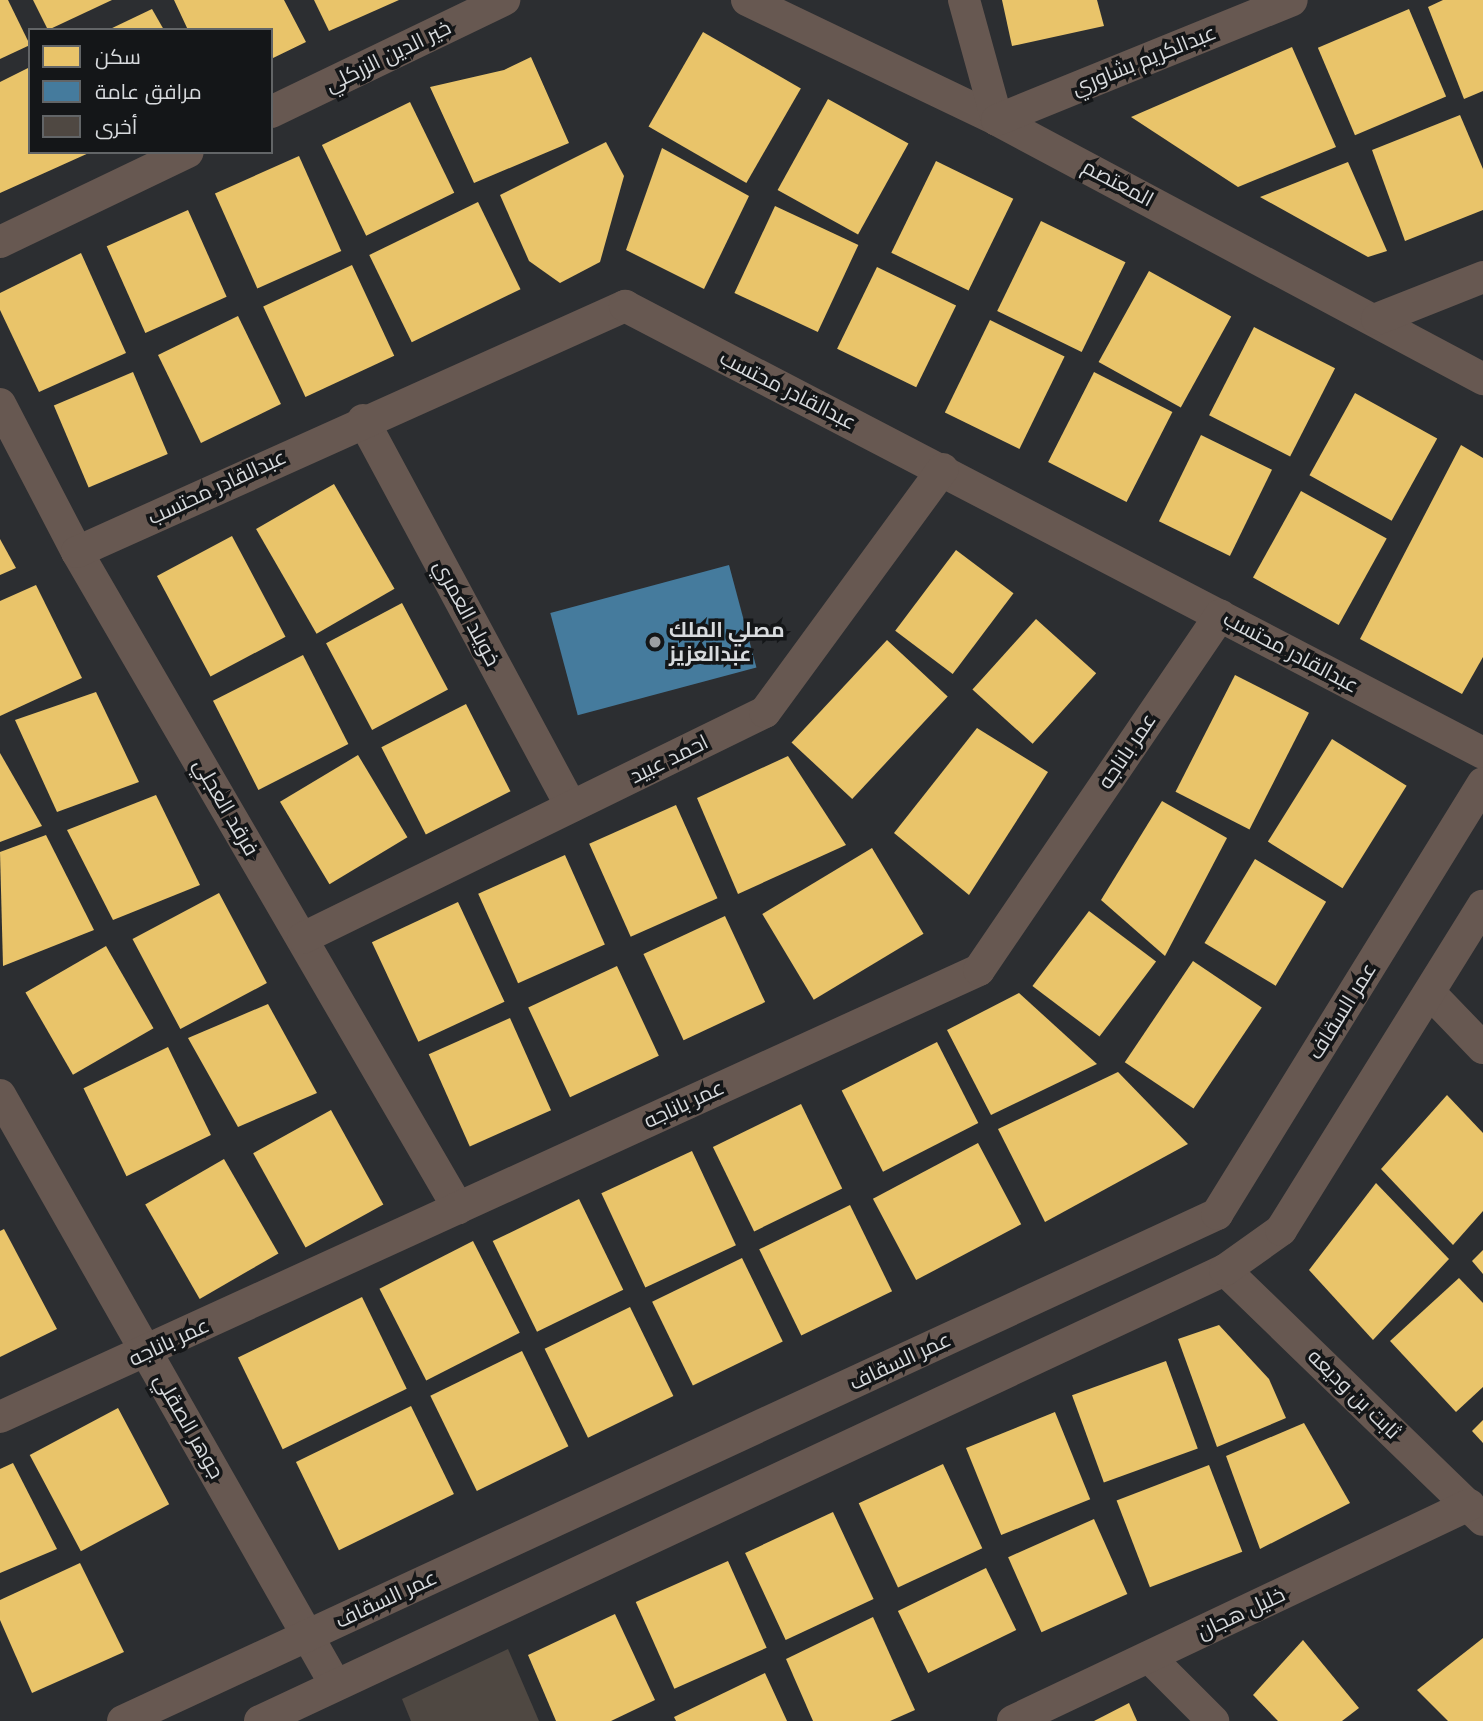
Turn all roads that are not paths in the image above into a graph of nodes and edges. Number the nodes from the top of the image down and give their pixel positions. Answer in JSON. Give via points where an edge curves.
{"nodes":[{"id":1,"x":504,"y":0,"type":"edge"},
{"id":2,"x":747,"y":0,"type":"edge"},
{"id":3,"x":964,"y":0,"type":"edge"},
{"id":4,"x":1279,"y":2,"type":"edge"},
{"id":5,"x":273,"y":111,"type":"edge"},
{"id":6,"x":998,"y":120,"type":"junction"},
{"id":7,"x":184,"y":154,"type":"edge"},
{"id":8,"x":0,"y":242,"type":"edge"},
{"id":9,"x":1483,"y":277,"type":"edge"},
{"id":10,"x":1377,"y":319,"type":"junction"},
{"id":11,"x":1483,"y":379,"type":"edge"},
{"id":12,"x":0,"y":404,"type":"edge"},
{"id":13,"x":363,"y":419,"type":"junction"},
{"id":14,"x":943,"y":469,"type":"junction"},
{"id":15,"x":77,"y":552,"type":"junction"},
{"id":16,"x":1220,"y":615,"type":"junction"},
{"id":17,"x":1483,"y":753,"type":"edge"},
{"id":18,"x":1483,"y":783,"type":"edge"},
{"id":19,"x":570,"y":807,"type":"junction"},
{"id":20,"x":1483,"y":906,"type":"edge"},
{"id":21,"x":303,"y":938,"type":"junction"},
{"id":22,"x":1431,"y":994,"type":"junction"},
{"id":23,"x":1483,"y":1048,"type":"edge"},
{"id":24,"x":0,"y":1096,"type":"edge"},
{"id":25,"x":458,"y":1208,"type":"junction"},
{"id":26,"x":1225,"y":1270,"type":"junction"},
{"id":27,"x":147,"y":1352,"type":"junction"},
{"id":28,"x":0,"y":1418,"type":"edge"},
{"id":29,"x":1476,"y":1512,"type":"edge"},
{"id":30,"x":308,"y":1635,"type":"junction"},
{"id":31,"x":1149,"y":1657,"type":"junction"},
{"id":32,"x":335,"y":1684,"type":"junction"},
{"id":33,"x":123,"y":1721,"type":"edge"},
{"id":34,"x":260,"y":1721,"type":"edge"},
{"id":35,"x":1013,"y":1721,"type":"edge"},
{"id":36,"x":1213,"y":1721,"type":"edge"}],
"edges":[{"from":1,"to":5,"type":"street","name":"خير الدين الزركلي"},
{"from":2,"to":6,"type":"street","name":"المعتصم"},
{"from":3,"to":6,"type":"street"},
{"from":4,"to":6,"type":"street","name":"عبدالكريم بشاوري"},
{"from":6,"to":10,"type":"street","name":"المعتصم"},
{"from":7,"to":8,"type":"street"},
{"from":9,"to":10,"type":"street"},
{"from":10,"to":11,"type":"street","name":"المعتصم"},
{"from":12,"to":15,"type":"street","name":"فرقد العجلي"},
{"from":13,"to":14,"type":"street","name":"عبدالقادر محتسب","via":[[625,306]]},
{"from":13,"to":15,"type":"street","name":"عبدالقادر محتسب"},
{"from":13,"to":19,"type":"street","name":"خويلد العمري"},
{"from":14,"to":16,"type":"street","name":"عبدالقادر محتسب"},
{"from":14,"to":19,"type":"street","name":"احمد عبيد","via":[[765,712]]},
{"from":15,"to":21,"type":"street","name":"فرقد العجلي"},
{"from":16,"to":17,"type":"street","name":"عبدالقادر محتسب"},
{"from":16,"to":25,"type":"street","name":"عمر باناجه","via":[[979,970]]},
{"from":18,"to":30,"type":"street","name":"عمر السقاف","via":[[1217,1214]]},
{"from":19,"to":21,"type":"street","name":"احمد عبيد"},
{"from":20,"to":22,"type":"street"},
{"from":21,"to":25,"type":"street","name":"فرقد العجلي"},
{"from":22,"to":23,"type":"street"},
{"from":22,"to":26,"type":"street","via":[[1281,1230]]},
{"from":24,"to":27,"type":"street","name":"جوهر الصقلي"},
{"from":25,"to":27,"type":"street","name":"عمر باناجه"},
{"from":26,"to":29,"type":"street","name":"ثابت بن وديعه"},
{"from":26,"to":32,"type":"street"},
{"from":27,"to":28,"type":"street","name":"عمر باناجه"},
{"from":27,"to":30,"type":"street","name":"جوهر الصقلي"},
{"from":29,"to":31,"type":"street","name":"خليل هجان"},
{"from":30,"to":32,"type":"street","name":"جوهر الصقلي"},
{"from":30,"to":33,"type":"street","name":"عمر السقاف"},
{"from":31,"to":35,"type":"street","name":"خليل هجان"},
{"from":31,"to":36,"type":"street"},
{"from":32,"to":34,"type":"street"}]}
